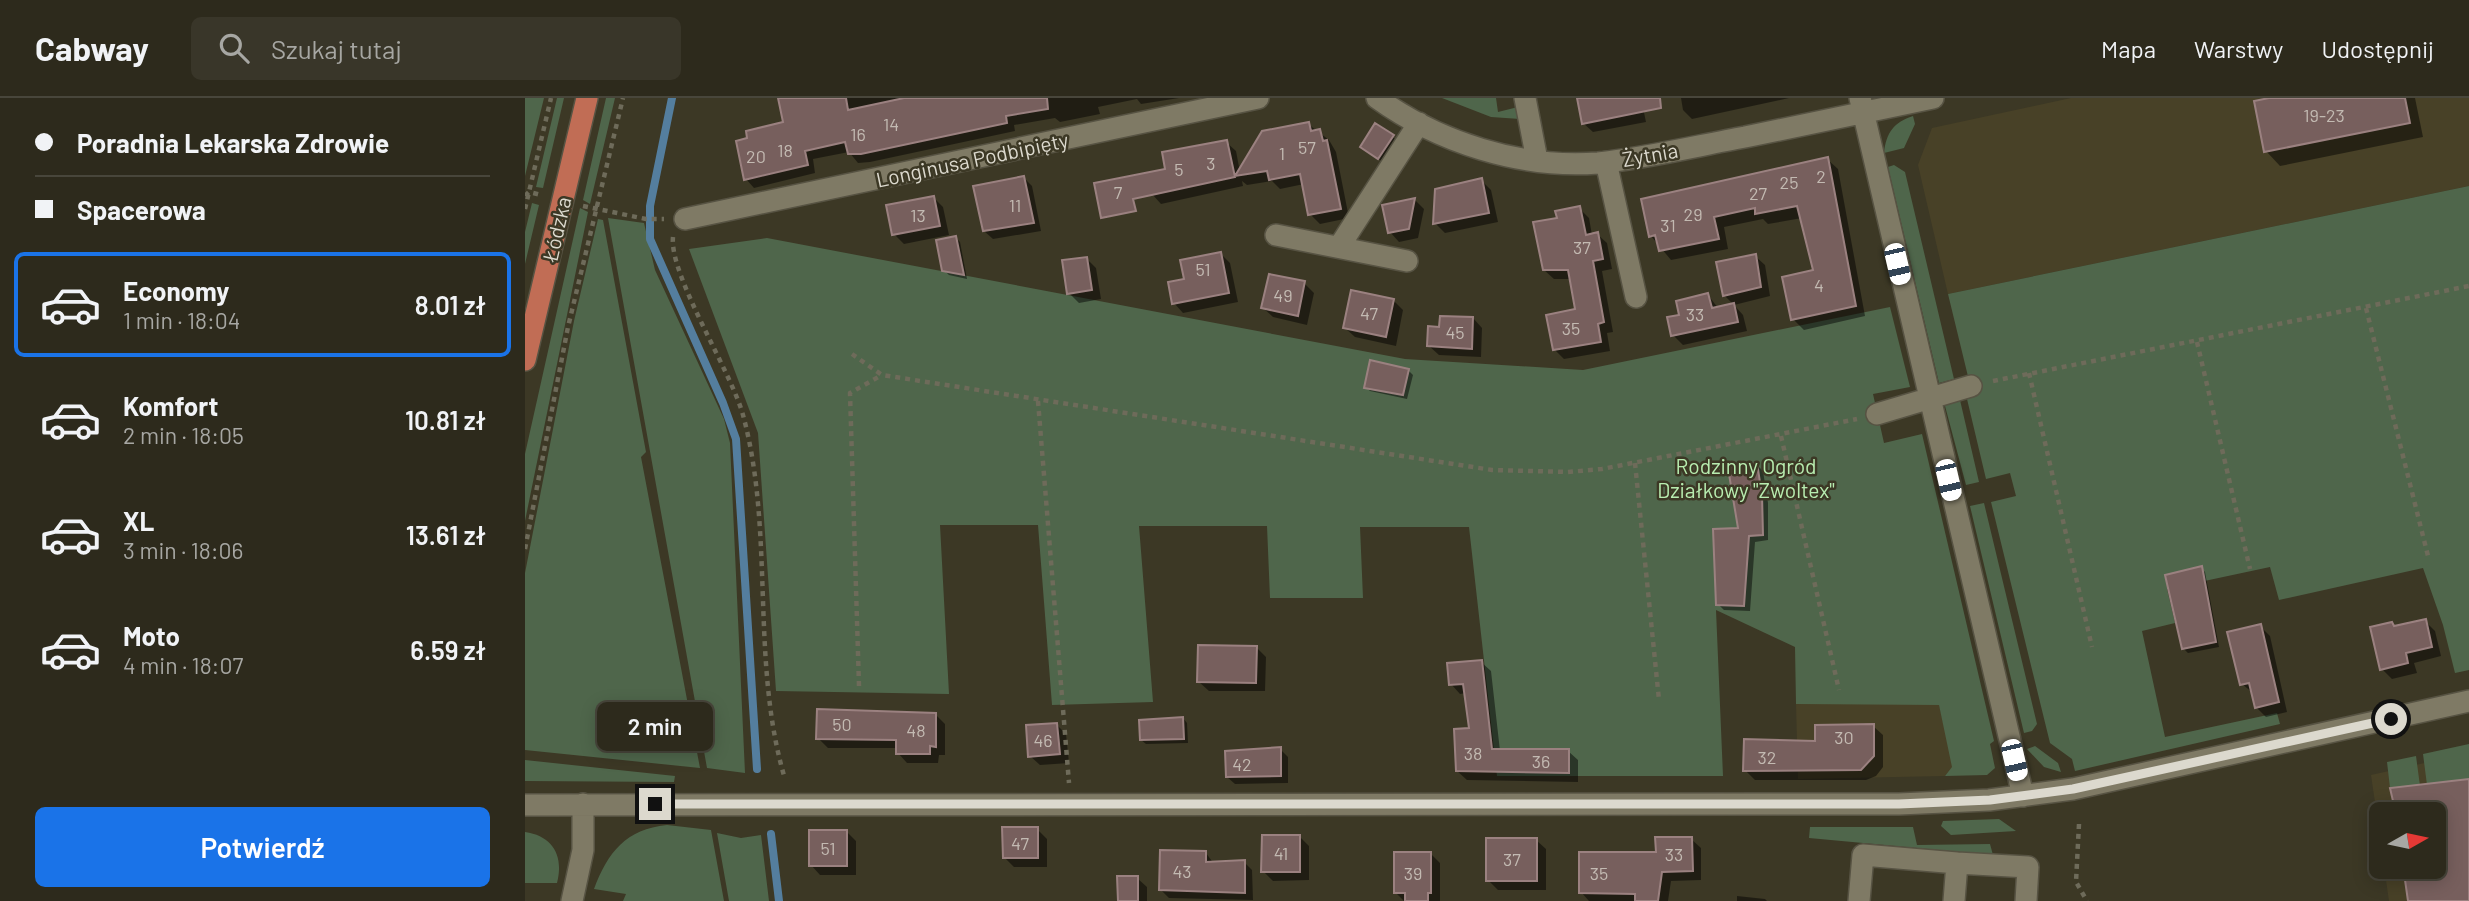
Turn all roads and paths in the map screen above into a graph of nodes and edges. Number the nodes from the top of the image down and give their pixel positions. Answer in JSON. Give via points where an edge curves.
{"nodes":[{"id":1,"x":551,"y":98,"type":"edge"},
{"id":2,"x":587,"y":98,"type":"edge"},
{"id":3,"x":623,"y":98,"type":"edge"},
{"id":4,"x":1258,"y":98,"type":"edge"},
{"id":5,"x":1377,"y":98,"type":"edge"},
{"id":6,"x":1525,"y":98,"type":"edge"},
{"id":7,"x":1933,"y":98,"type":"edge"},
{"id":8,"x":1861,"y":105,"type":"edge"},
{"id":9,"x":1419,"y":123,"type":"junction"},
{"id":10,"x":1537,"y":160,"type":"junction"},
{"id":11,"x":1606,"y":162,"type":"junction"},
{"id":12,"x":527,"y":194,"type":"edge"},
{"id":13,"x":525,"y":209,"type":"edge"},
{"id":14,"x":595,"y":211,"type":"junction"},
{"id":15,"x":678,"y":223,"type":"junction"},
{"id":16,"x":1276,"y":234,"type":"dead end"},
{"id":17,"x":1339,"y":247,"type":"junction"},
{"id":18,"x":1407,"y":261,"type":"dead end"},
{"id":19,"x":2469,"y":286,"type":"edge"},
{"id":20,"x":1636,"y":297,"type":"dead end"},
{"id":21,"x":2365,"y":307,"type":"junction"},
{"id":22,"x":2197,"y":342,"type":"junction"},
{"id":23,"x":852,"y":354,"type":"dead end"},
{"id":24,"x":525,"y":360,"type":"edge"},
{"id":25,"x":2029,"y":373,"type":"junction"},
{"id":26,"x":882,"y":374,"type":"junction"},
{"id":27,"x":1971,"y":386,"type":"joint"},
{"id":28,"x":1038,"y":401,"type":"junction"},
{"id":29,"x":1929,"y":401,"type":"junction"},
{"id":30,"x":1877,"y":414,"type":"joint"},
{"id":31,"x":1781,"y":436,"type":"junction"},
{"id":32,"x":1635,"y":463,"type":"junction"},
{"id":33,"x":525,"y":549,"type":"edge"},
{"id":34,"x":2428,"y":560,"type":"dead end"},
{"id":35,"x":2250,"y":569,"type":"dead end"},
{"id":36,"x":2092,"y":647,"type":"dead end"},
{"id":37,"x":859,"y":686,"type":"dead end"},
{"id":38,"x":1839,"y":690,"type":"dead end"},
{"id":39,"x":1659,"y":700,"type":"dead end"},
{"id":40,"x":2469,"y":701,"type":"edge"},
{"id":41,"x":785,"y":779,"type":"dead end"},
{"id":42,"x":2022,"y":796,"type":"junction"},
{"id":43,"x":1071,"y":803,"type":"junction"},
{"id":44,"x":525,"y":804,"type":"edge"},
{"id":45,"x":583,"y":804,"type":"junction"},
{"id":46,"x":2079,"y":824,"type":"dead end"},
{"id":47,"x":1957,"y":863,"type":"junction"},
{"id":48,"x":572,"y":901,"type":"edge"},
{"id":49,"x":1859,"y":901,"type":"edge"},
{"id":50,"x":1954,"y":901,"type":"edge"},
{"id":51,"x":2026,"y":901,"type":"edge"},
{"id":52,"x":2087,"y":901,"type":"edge"}],
"edges":[{"from":1,"to":12,"type":"path"},
{"from":2,"to":24,"type":"main road","name":"Łódzka"},
{"from":3,"to":14,"type":"path"},
{"from":4,"to":15,"type":"street","name":"Longinusa Podbipięty"},
{"from":5,"to":9,"type":"street","name":"Żytnia"},
{"from":6,"to":10,"type":"street"},
{"from":7,"to":8,"type":"street","name":"Żytnia"},
{"from":8,"to":11,"type":"street","name":"Żytnia","via":[[1636,159]]},
{"from":8,"to":29,"type":"street"},
{"from":9,"to":10,"type":"street","name":"Żytnia","via":[[1485,150]]},
{"from":9,"to":17,"type":"street"},
{"from":10,"to":11,"type":"street","name":"Żytnia"},
{"from":11,"to":20,"type":"street"},
{"from":12,"to":13,"type":"path"},
{"from":14,"to":15,"type":"path"},
{"from":14,"to":33,"type":"path"},
{"from":15,"to":41,"type":"path","via":[[672,245],[679,269],[740,403],[750,439],[772,736]]},
{"from":16,"to":17,"type":"street"},
{"from":17,"to":18,"type":"street"},
{"from":19,"to":21,"type":"path"},
{"from":21,"to":22,"type":"path"},
{"from":21,"to":34,"type":"path"},
{"from":22,"to":25,"type":"path"},
{"from":22,"to":35,"type":"path"},
{"from":23,"to":26,"type":"path"},
{"from":25,"to":27,"type":"path"},
{"from":25,"to":36,"type":"path"},
{"from":26,"to":28,"type":"path"},
{"from":26,"to":37,"type":"path","via":[[850,393]]},
{"from":27,"to":29,"type":"street"},
{"from":28,"to":32,"type":"path","via":[[1492,470],[1568,472]]},
{"from":28,"to":43,"type":"path"},
{"from":29,"to":30,"type":"street"},
{"from":29,"to":42,"type":"street"},
{"from":30,"to":31,"type":"path"},
{"from":31,"to":32,"type":"path"},
{"from":31,"to":38,"type":"path"},
{"from":32,"to":39,"type":"path"},
{"from":40,"to":42,"type":"street","via":[[2073,789]]},
{"from":42,"to":43,"type":"street","via":[[1899,804]]},
{"from":43,"to":45,"type":"street"},
{"from":44,"to":45,"type":"street"},
{"from":45,"to":48,"type":"street","via":[[583,849]]},
{"from":46,"to":52,"type":"path","via":[[2076,882]]},
{"from":47,"to":49,"type":"street","via":[[1863,855]]},
{"from":47,"to":50,"type":"street"},
{"from":47,"to":51,"type":"street","via":[[2028,867]]}]}
